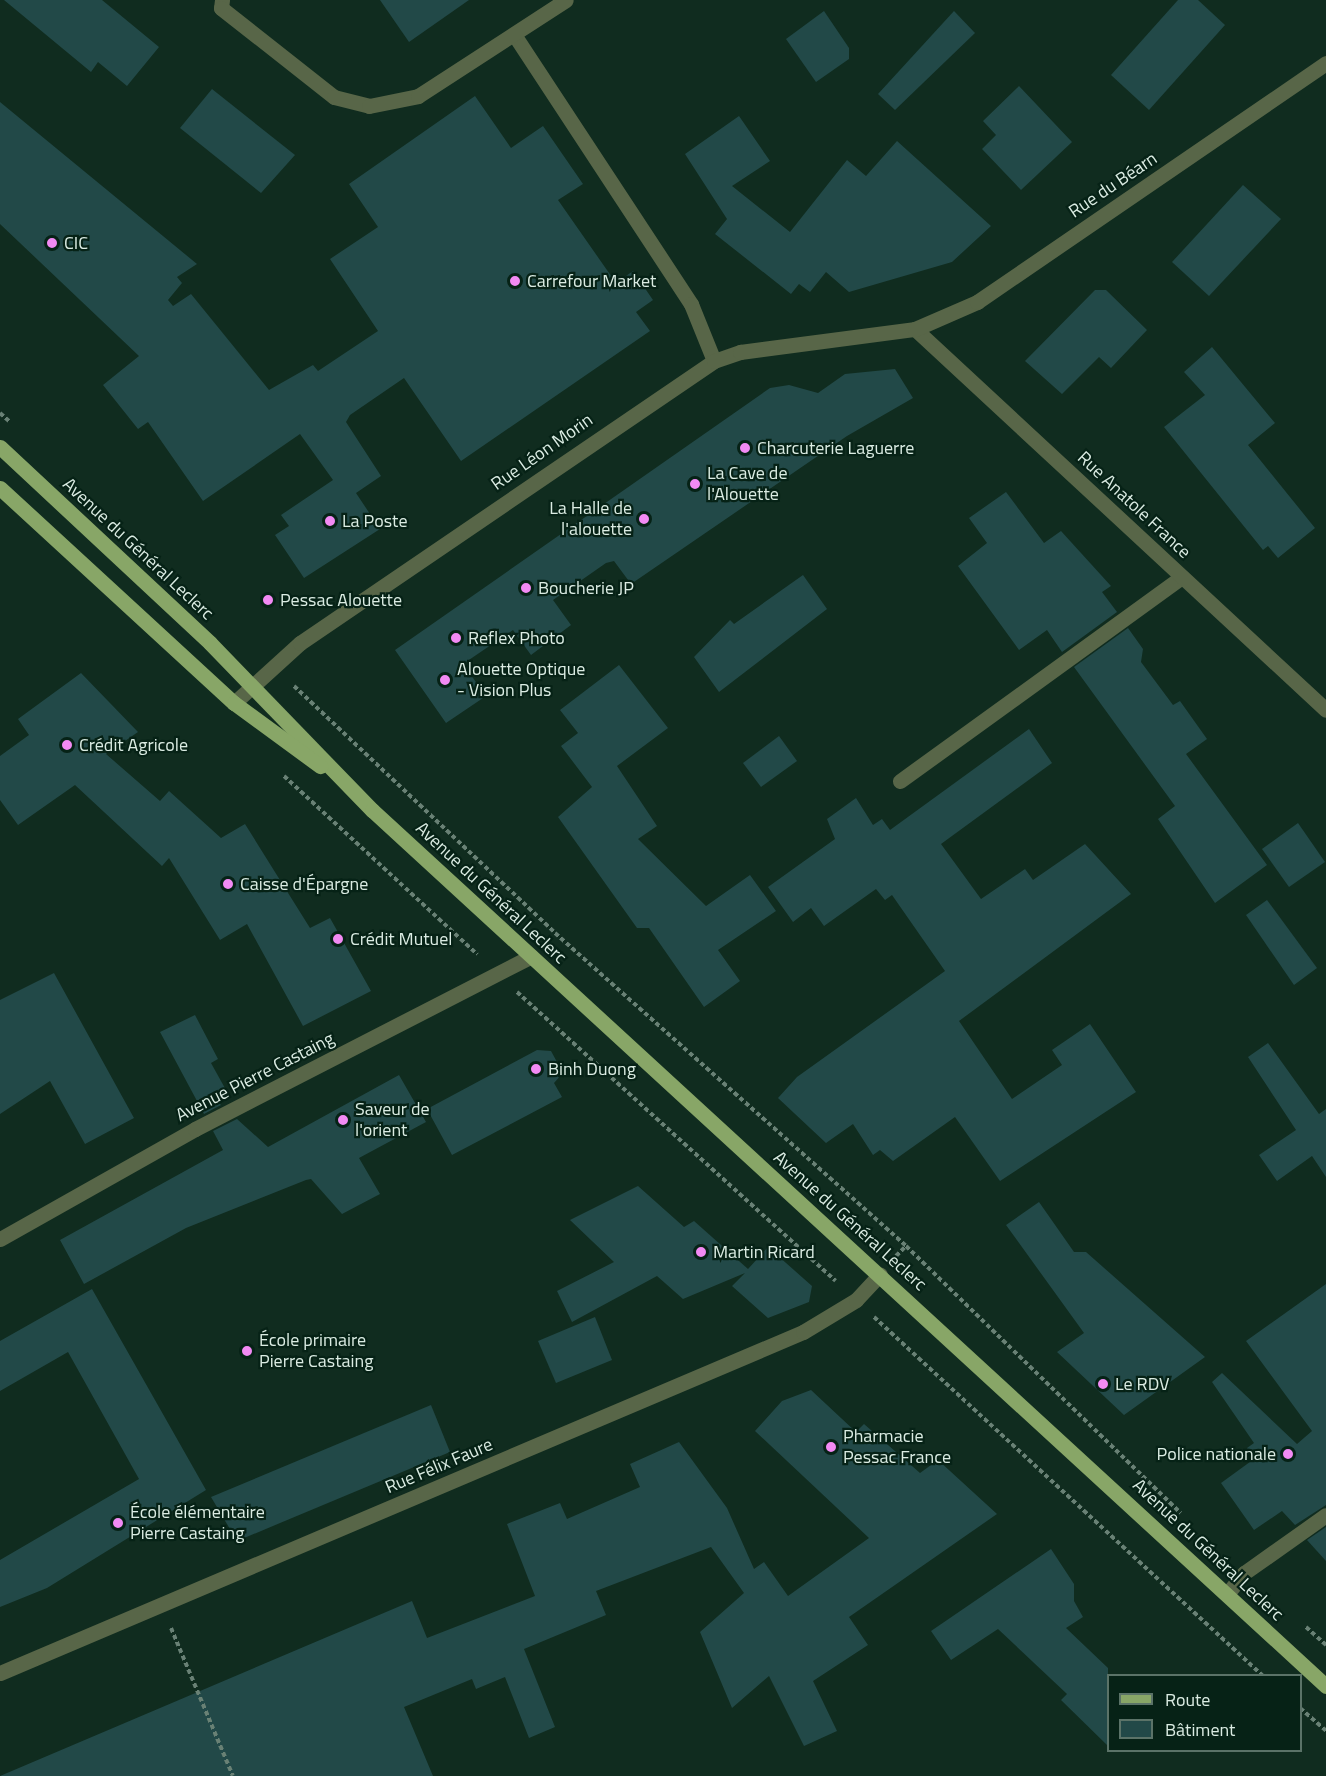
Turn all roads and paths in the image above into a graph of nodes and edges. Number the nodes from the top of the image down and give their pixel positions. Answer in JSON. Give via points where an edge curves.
{"nodes":[{"id":1,"x":566,"y":0,"type":"edge"},
{"id":2,"x":218,"y":3,"type":"edge"},
{"id":3,"x":515,"y":36,"type":"junction"},
{"id":4,"x":1326,"y":63,"type":"edge"},
{"id":5,"x":915,"y":329,"type":"junction"},
{"id":6,"x":714,"y":361,"type":"junction"},
{"id":7,"x":0,"y":413,"type":"edge"},
{"id":8,"x":16,"y":428,"type":"dead end"},
{"id":9,"x":0,"y":447,"type":"edge"},
{"id":10,"x":0,"y":488,"type":"edge"},
{"id":11,"x":1182,"y":578,"type":"junction"},
{"id":12,"x":274,"y":667,"type":"junction"},
{"id":13,"x":252,"y":687,"type":"junction"},
{"id":14,"x":234,"y":703,"type":"junction"},
{"id":15,"x":1326,"y":710,"type":"edge"},
{"id":16,"x":281,"y":773,"type":"dead end"},
{"id":17,"x":900,"y":781,"type":"dead end"},
{"id":18,"x":346,"y":786,"type":"junction"},
{"id":19,"x":531,"y":956,"type":"junction"},
{"id":20,"x":497,"y":974,"type":"junction"},
{"id":21,"x":0,"y":1239,"type":"edge"},
{"id":22,"x":880,"y":1274,"type":"junction"},
{"id":23,"x":856,"y":1300,"type":"junction"},
{"id":24,"x":1184,"y":1515,"type":"dead end"},
{"id":25,"x":1326,"y":1515,"type":"edge"},
{"id":26,"x":1227,"y":1594,"type":"junction"},
{"id":27,"x":161,"y":1605,"type":"junction"},
{"id":28,"x":1301,"y":1623,"type":"dead end"},
{"id":29,"x":1326,"y":1645,"type":"edge"},
{"id":30,"x":0,"y":1673,"type":"edge"},
{"id":31,"x":1261,"y":1674,"type":"edge"},
{"id":32,"x":1326,"y":1686,"type":"edge"},
{"id":33,"x":1302,"y":1710,"type":"edge"},
{"id":34,"x":1326,"y":1731,"type":"edge"},
{"id":35,"x":233,"y":1776,"type":"edge"}],
"edges":[{"from":1,"to":3,"type":"street"},
{"from":2,"to":3,"type":"street","via":[[334,97],[369,106],[418,96]]},
{"from":3,"to":6,"type":"street","via":[[691,304]]},
{"from":4,"to":5,"type":"street","name":"Rue du Béarn","via":[[977,302]]},
{"from":5,"to":6,"type":"street","name":"Rue Léon Morin","via":[[740,352]]},
{"from":5,"to":11,"type":"street","name":"Rue Anatole France"},
{"from":6,"to":12,"type":"street","name":"Rue Léon Morin","via":[[310,636]]},
{"from":7,"to":8,"type":"path"},
{"from":9,"to":13,"type":"main road","name":"Avenue du Général Leclerc"},
{"from":10,"to":14,"type":"main road","name":"Avenue du Général Leclerc"},
{"from":11,"to":15,"type":"street","name":"Rue Anatole France"},
{"from":11,"to":17,"type":"street"},
{"from":12,"to":13,"type":"street","name":"Rue Léon Morin"},
{"from":12,"to":24,"type":"path","via":[[555,933],[906,1246]]},
{"from":13,"to":14,"type":"street","name":"Rue Léon Morin"},
{"from":13,"to":18,"type":"main road","name":"Avenue du Général Leclerc"},
{"from":14,"to":18,"type":"main road","name":"Avenue du Général Leclerc"},
{"from":16,"to":20,"type":"path"},
{"from":18,"to":19,"type":"main road","name":"Avenue du Général Leclerc"},
{"from":19,"to":20,"type":"street","name":"Avenue Pierre Castaing"},
{"from":19,"to":22,"type":"main road","name":"Avenue du Général Leclerc"},
{"from":20,"to":21,"type":"street","name":"Avenue Pierre Castaing","via":[[195,1129]]},
{"from":20,"to":23,"type":"path"},
{"from":22,"to":23,"type":"street","name":"Rue Félix Faure"},
{"from":22,"to":26,"type":"main road","name":"Avenue du Général Leclerc"},
{"from":23,"to":27,"type":"street","name":"Rue Félix Faure","via":[[803,1332]]},
{"from":23,"to":31,"type":"path"},
{"from":25,"to":26,"type":"street","via":[[1244,1573]]},
{"from":26,"to":32,"type":"main road","name":"Avenue du Général Leclerc"},
{"from":27,"to":30,"type":"street","name":"Rue Félix Faure"},
{"from":27,"to":35,"type":"path"},
{"from":28,"to":29,"type":"path"},
{"from":33,"to":34,"type":"path"}]}
